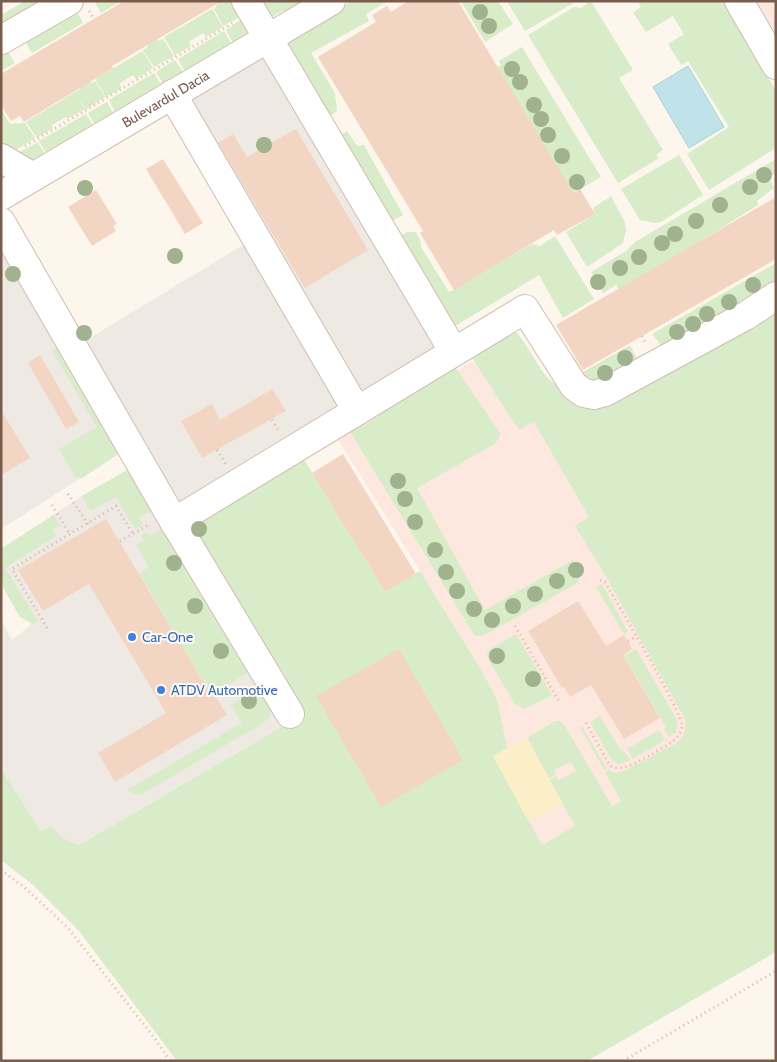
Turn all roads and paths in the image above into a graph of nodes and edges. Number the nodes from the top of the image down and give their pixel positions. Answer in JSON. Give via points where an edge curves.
{"nodes":[{"id":1,"x":69,"y":1,"type":"edge"},
{"id":2,"x":331,"y":1,"type":"edge"},
{"id":3,"x":739,"y":1,"type":"edge"},
{"id":4,"x":249,"y":6,"type":"edge"},
{"id":5,"x":268,"y":38,"type":"junction"},
{"id":6,"x":1,"y":40,"type":"edge"},
{"id":7,"x":776,"y":65,"type":"edge"},
{"id":8,"x":172,"y":94,"type":"junction"},
{"id":9,"x":2,"y":159,"type":"edge"},
{"id":10,"x":33,"y":177,"type":"junction"},
{"id":11,"x":1,"y":196,"type":"edge"},
{"id":12,"x":1,"y":222,"type":"edge"},
{"id":13,"x":776,"y":296,"type":"edge"},
{"id":14,"x":454,"y":352,"type":"junction"},
{"id":15,"x":357,"y":411,"type":"junction"},
{"id":16,"x":68,"y":494,"type":"dead end"},
{"id":17,"x":52,"y":505,"type":"dead end"},
{"id":18,"x":171,"y":517,"type":"junction"},
{"id":19,"x":88,"y":524,"type":"junction"},
{"id":20,"x":70,"y":534,"type":"junction"},
{"id":21,"x":133,"y":534,"type":"junction"},
{"id":22,"x":120,"y":541,"type":"dead end"},
{"id":23,"x":598,"y":579,"type":"dead end"},
{"id":24,"x":515,"y":626,"type":"dead end"},
{"id":25,"x":47,"y":628,"type":"dead end"},
{"id":26,"x":636,"y":637,"type":"junction"},
{"id":27,"x":628,"y":642,"type":"dead end"},
{"id":28,"x":560,"y":703,"type":"dead end"},
{"id":29,"x":290,"y":714,"type":"dead end"},
{"id":30,"x":586,"y":723,"type":"dead end"},
{"id":31,"x":1,"y":870,"type":"edge"},
{"id":32,"x":776,"y":971,"type":"edge"},
{"id":33,"x":170,"y":1061,"type":"edge"},
{"id":34,"x":623,"y":1061,"type":"edge"}],
"edges":[{"from":1,"to":6,"type":"street"},
{"from":2,"to":5,"type":"street","name":"Bulevardul Dacia"},
{"from":3,"to":7,"type":"street"},
{"from":4,"to":5,"type":"street"},
{"from":4,"to":9,"type":"path"},
{"from":5,"to":8,"type":"street","name":"Bulevardul Dacia"},
{"from":5,"to":14,"type":"street"},
{"from":8,"to":10,"type":"street","name":"Bulevardul Dacia"},
{"from":8,"to":15,"type":"street"},
{"from":9,"to":10,"type":"street"},
{"from":10,"to":11,"type":"street","name":"Bulevardul Dacia"},
{"from":12,"to":18,"type":"street"},
{"from":13,"to":14,"type":"street","via":[[618,386],[594,395],[574,386],[525,309]]},
{"from":14,"to":15,"type":"street"},
{"from":15,"to":18,"type":"street"},
{"from":16,"to":19,"type":"path"},
{"from":17,"to":20,"type":"path"},
{"from":18,"to":21,"type":"path"},
{"from":18,"to":29,"type":"street"},
{"from":19,"to":20,"type":"path"},
{"from":19,"to":21,"type":"path","via":[[116,506]]},
{"from":20,"to":25,"type":"path","via":[[12,569]]},
{"from":21,"to":22,"type":"path"},
{"from":23,"to":26,"type":"path","via":[[605,582]]},
{"from":24,"to":28,"type":"path"},
{"from":26,"to":27,"type":"path"},
{"from":26,"to":30,"type":"path","via":[[681,720],[680,734],[669,744],[618,769],[610,766]]},
{"from":31,"to":33,"type":"path","via":[[68,928]]},
{"from":32,"to":34,"type":"path"}]}
